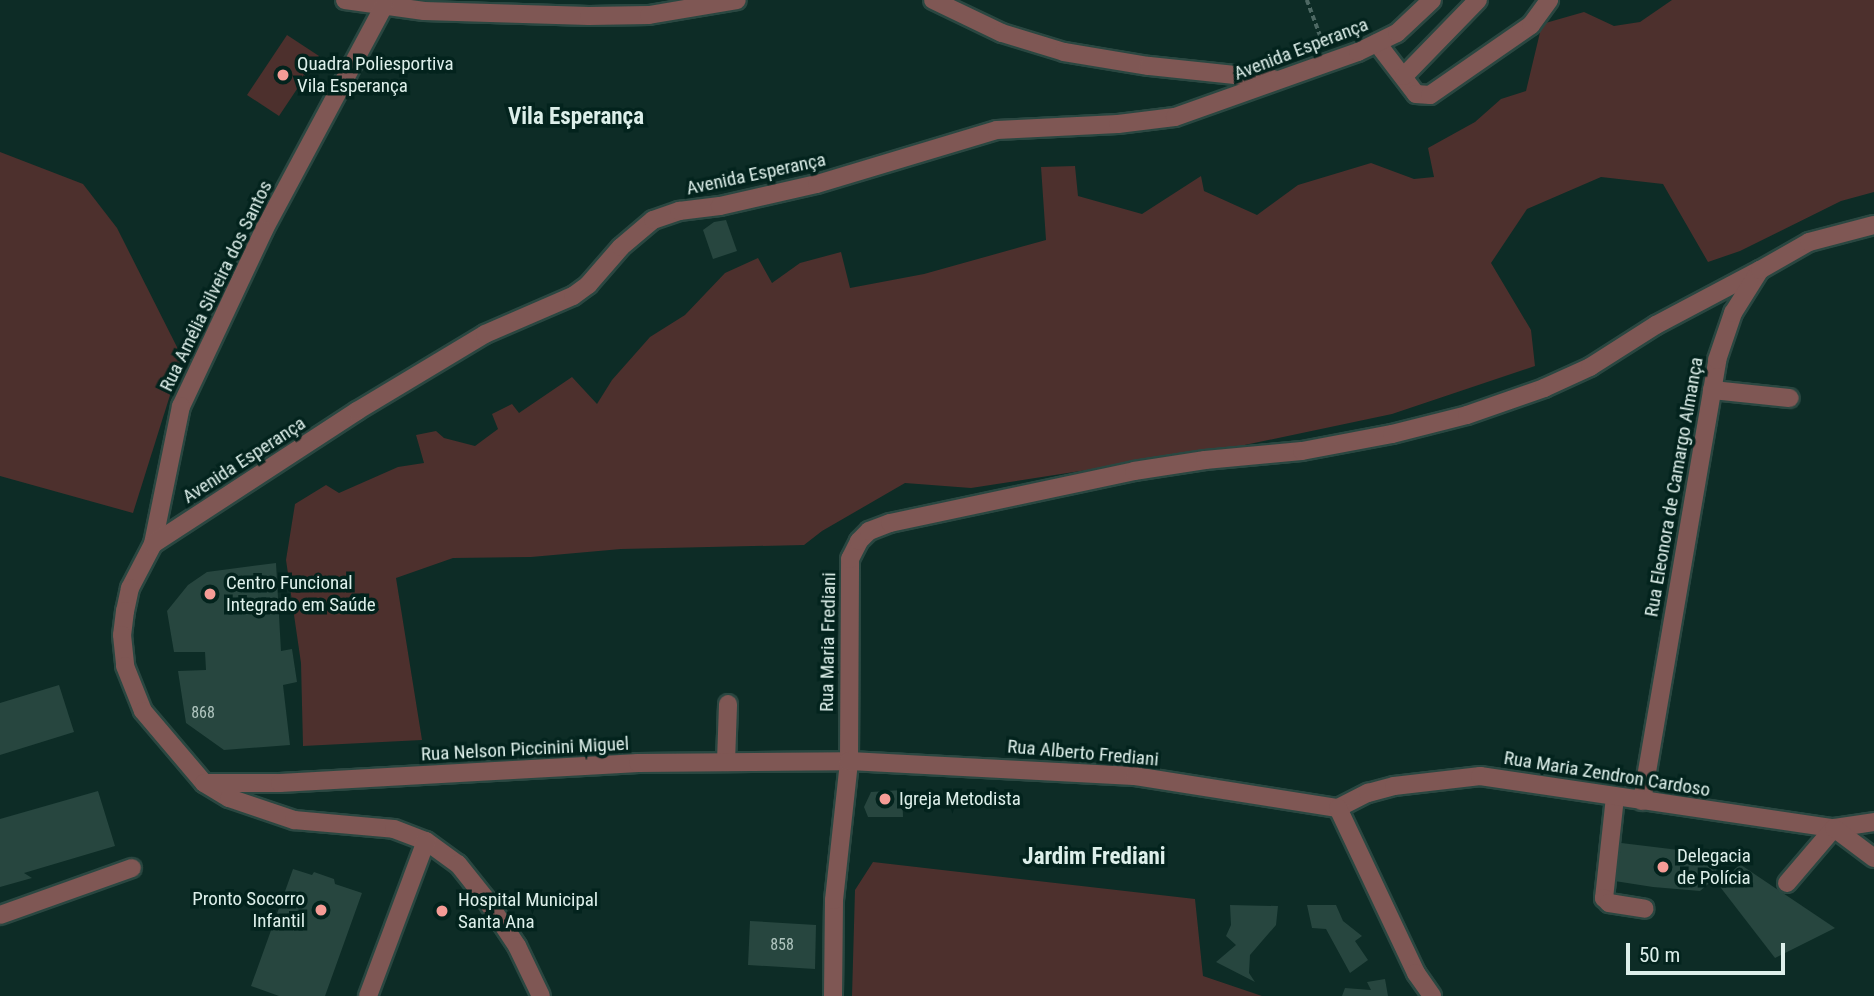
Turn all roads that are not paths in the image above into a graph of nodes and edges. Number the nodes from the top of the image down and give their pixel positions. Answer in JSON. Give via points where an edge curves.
{"nodes":[{"id":1,"x":345,"y":0,"type":"edge"},
{"id":2,"x":737,"y":0,"type":"edge"},
{"id":3,"x":933,"y":0,"type":"edge"},
{"id":4,"x":1432,"y":0,"type":"edge"},
{"id":5,"x":1478,"y":0,"type":"edge"},
{"id":6,"x":1549,"y":0,"type":"edge"},
{"id":7,"x":384,"y":6,"type":"junction"},
{"id":8,"x":1377,"y":43,"type":"junction"},
{"id":9,"x":1404,"y":76,"type":"junction"},
{"id":10,"x":1276,"y":80,"type":"junction"},
{"id":11,"x":1874,"y":225,"type":"edge"},
{"id":12,"x":1760,"y":270,"type":"junction"},
{"id":13,"x":1712,"y":390,"type":"junction"},
{"id":14,"x":1790,"y":398,"type":"dead end"},
{"id":15,"x":153,"y":544,"type":"junction"},
{"id":16,"x":729,"y":704,"type":"dead end"},
{"id":17,"x":849,"y":761,"type":"junction"},
{"id":18,"x":726,"y":762,"type":"junction"},
{"id":19,"x":204,"y":783,"type":"junction"},
{"id":20,"x":1615,"y":797,"type":"junction"},
{"id":21,"x":1642,"y":801,"type":"junction"},
{"id":22,"x":1338,"y":808,"type":"junction"},
{"id":23,"x":1874,"y":822,"type":"edge"},
{"id":24,"x":1834,"y":828,"type":"junction"},
{"id":25,"x":426,"y":841,"type":"junction"},
{"id":26,"x":1874,"y":858,"type":"edge"},
{"id":27,"x":132,"y":868,"type":"dead end"},
{"id":28,"x":1787,"y":883,"type":"dead end"},
{"id":29,"x":1645,"y":909,"type":"dead end"},
{"id":30,"x":0,"y":915,"type":"edge"},
{"id":31,"x":368,"y":996,"type":"edge"},
{"id":32,"x":541,"y":996,"type":"edge"},
{"id":33,"x":832,"y":996,"type":"edge"},
{"id":34,"x":1432,"y":996,"type":"edge"}],
"edges":[{"from":1,"to":7,"type":"street"},
{"from":2,"to":7,"type":"street","via":[[649,15],[613,16],[437,12]]},
{"from":3,"to":10,"type":"street","via":[[1002,33],[1064,52]]},
{"from":4,"to":8,"type":"street","name":"Avenida Esperança","via":[[1397,33]]},
{"from":5,"to":9,"type":"street"},
{"from":6,"to":9,"type":"street","via":[[1531,25],[1430,95],[1416,94]]},
{"from":7,"to":15,"type":"street","name":"Rua Amélia Silveira dos Santos","via":[[264,230],[181,406]]},
{"from":8,"to":9,"type":"street"},
{"from":8,"to":10,"type":"street","name":"Avenida Esperança"},
{"from":10,"to":15,"type":"street","name":"Avenida Esperança","via":[[1175,117],[997,130],[817,184],[653,220],[573,296],[485,334],[356,411]]},
{"from":11,"to":12,"type":"street","name":"Rua Eleonora de Camargo Almança","via":[[1809,242]]},
{"from":12,"to":13,"type":"street","name":"Rua Eleonora de Camargo Almança","via":[[1733,313]]},
{"from":12,"to":17,"type":"street","name":"Rua Maria Frediani","via":[[1656,325],[1590,367],[1467,415],[1302,451],[1134,471],[869,531],[850,559]]},
{"from":13,"to":14,"type":"street"},
{"from":13,"to":21,"type":"street","name":"Rua Eleonora de Camargo Almança"},
{"from":15,"to":19,"type":"street","name":"Rua Amélia Silveira dos Santos","via":[[130,588],[122,635],[125,667],[143,711]]},
{"from":16,"to":18,"type":"street"},
{"from":17,"to":18,"type":"street","name":"Rua Nelson Piccinini Miguel"},
{"from":17,"to":22,"type":"street","name":"Rua Alberto Frediani","via":[[1135,776]]},
{"from":17,"to":33,"type":"street","via":[[834,900]]},
{"from":18,"to":19,"type":"street","name":"Rua Nelson Piccinini Miguel"},
{"from":19,"to":25,"type":"street","via":[[271,814],[394,829]]},
{"from":20,"to":21,"type":"street","name":"Rua Maria Zendron Cardoso"},
{"from":20,"to":22,"type":"street","name":"Rua Maria Zendron Cardoso","via":[[1480,776],[1394,786]]},
{"from":20,"to":29,"type":"street","via":[[1604,898],[1609,903]]},
{"from":21,"to":24,"type":"street","name":"Rua Maria Zendron Cardoso"},
{"from":22,"to":34,"type":"street","via":[[1416,973]]},
{"from":23,"to":24,"type":"street","name":"Rua Maria Zendron Cardoso"},
{"from":24,"to":26,"type":"street"},
{"from":24,"to":28,"type":"street"},
{"from":25,"to":31,"type":"street"},
{"from":25,"to":32,"type":"street","via":[[458,864],[485,898],[517,946]]},
{"from":27,"to":30,"type":"street"}]}
